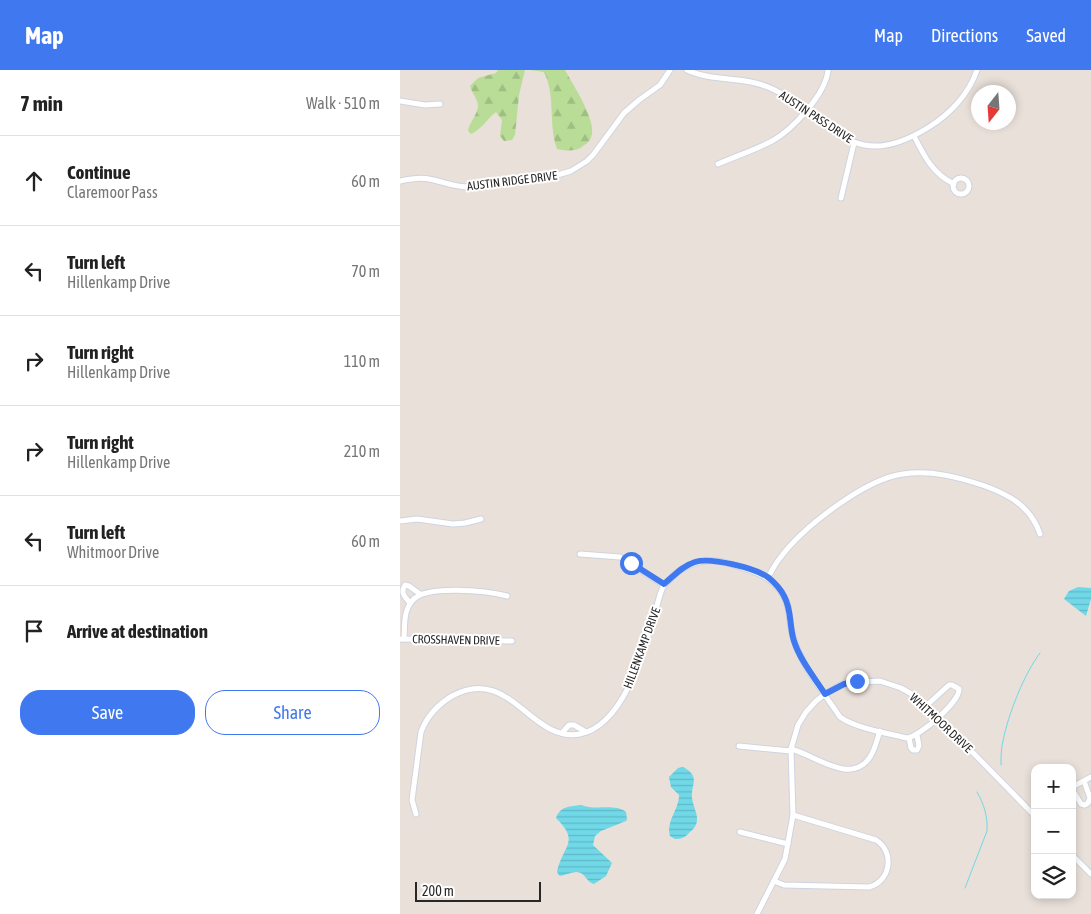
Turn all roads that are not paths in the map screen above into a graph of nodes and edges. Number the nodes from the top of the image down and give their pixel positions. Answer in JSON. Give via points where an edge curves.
{"nodes":[{"id":1,"x":670,"y":70,"type":"edge"},
{"id":2,"x":687,"y":70,"type":"edge"},
{"id":3,"x":828,"y":70,"type":"edge"},
{"id":4,"x":977,"y":70,"type":"edge"},
{"id":5,"x":400,"y":102,"type":"edge"},
{"id":6,"x":440,"y":104,"type":"dead end"},
{"id":7,"x":806,"y":110,"type":"junction"},
{"id":8,"x":914,"y":136,"type":"junction"},
{"id":9,"x":854,"y":143,"type":"junction"},
{"id":10,"x":718,"y":164,"type":"dead end"},
{"id":11,"x":400,"y":180,"type":"edge"},
{"id":12,"x":954,"y":184,"type":"dead end"},
{"id":13,"x":841,"y":198,"type":"dead end"},
{"id":14,"x":481,"y":519,"type":"dead end"},
{"id":15,"x":400,"y":521,"type":"edge"},
{"id":16,"x":1040,"y":534,"type":"dead end"},
{"id":17,"x":580,"y":554,"type":"dead end"},
{"id":18,"x":768,"y":577,"type":"junction"},
{"id":19,"x":664,"y":584,"type":"junction"},
{"id":20,"x":420,"y":594,"type":"junction"},
{"id":21,"x":507,"y":596,"type":"dead end"},
{"id":22,"x":410,"y":603,"type":"junction"},
{"id":23,"x":402,"y":639,"type":"edge"},
{"id":24,"x":512,"y":641,"type":"dead end"},
{"id":25,"x":825,"y":694,"type":"junction"},
{"id":26,"x":926,"y":706,"type":"junction"},
{"id":27,"x":938,"y":717,"type":"junction"},
{"id":28,"x":880,"y":731,"type":"junction"},
{"id":29,"x":586,"y":732,"type":"junction"},
{"id":30,"x":562,"y":733,"type":"junction"},
{"id":31,"x":917,"y":735,"type":"junction"},
{"id":32,"x":909,"y":738,"type":"junction"},
{"id":33,"x":739,"y":746,"type":"dead end"},
{"id":34,"x":791,"y":750,"type":"junction"},
{"id":35,"x":1091,"y":777,"type":"edge"},
{"id":36,"x":1084,"y":781,"type":"junction"},
{"id":37,"x":1076,"y":786,"type":"edge"},
{"id":38,"x":1076,"y":795,"type":"edge"},
{"id":39,"x":1031,"y":812,"type":"edge"},
{"id":40,"x":416,"y":814,"type":"dead end"},
{"id":41,"x":793,"y":815,"type":"junction"},
{"id":42,"x":740,"y":832,"type":"dead end"},
{"id":43,"x":788,"y":844,"type":"junction"},
{"id":44,"x":1076,"y":859,"type":"edge"},
{"id":45,"x":1091,"y":874,"type":"edge"},
{"id":46,"x":774,"y":882,"type":"junction"},
{"id":47,"x":757,"y":914,"type":"edge"}],
"edges":[{"from":1,"to":11,"type":"street","name":"AUSTIN RIDGE DRIVE","via":[[660,85],[624,113],[593,155],[571,171],[470,187],[429,179]]},
{"from":2,"to":7,"type":"street","name":"AUSTIN PASS DRIVE","via":[[768,86]]},
{"from":3,"to":7,"type":"street","via":[[821,91]]},
{"from":4,"to":8,"type":"street","name":"AUSTIN PASS DRIVE","via":[[966,92],[952,109]]},
{"from":5,"to":6,"type":"street"},
{"from":7,"to":9,"type":"street","name":"AUSTIN PASS DRIVE"},
{"from":7,"to":10,"type":"street","via":[[774,140]]},
{"from":8,"to":9,"type":"street","name":"AUSTIN PASS DRIVE","via":[[884,145]]},
{"from":8,"to":12,"type":"street","via":[[929,164]]},
{"from":9,"to":13,"type":"street"},
{"from":14,"to":15,"type":"street","via":[[453,524],[417,519]]},
{"from":16,"to":18,"type":"street","via":[[1036,521],[1023,507],[994,489],[940,474],[902,474],[886,478],[828,512],[785,552]]},
{"from":17,"to":19,"type":"street","via":[[620,557]]},
{"from":18,"to":19,"type":"street","via":[[724,562],[703,561],[680,569]]},
{"from":18,"to":25,"type":"street","via":[[784,594],[793,640]]},
{"from":19,"to":29,"type":"street","name":"HILLENKAMP DRIVE","via":[[631,684],[610,715]]},
{"from":20,"to":21,"type":"street","via":[[434,590],[494,592]]},
{"from":20,"to":22,"type":"street"},
{"from":20,"to":22,"type":"street","via":[[409,586],[402,588],[403,596]]},
{"from":22,"to":23,"type":"street"},
{"from":23,"to":24,"type":"street","name":"CROSSHAVEN DRIVE"},
{"from":25,"to":26,"type":"street","name":"WHITMOOR DRIVE","via":[[844,684],[880,680],[901,688]]},
{"from":25,"to":28,"type":"street","via":[[846,722]]},
{"from":25,"to":34,"type":"street","name":"WHITMOOR DRIVE","via":[[802,718]]},
{"from":26,"to":27,"type":"street","name":"WHITMOOR DRIVE"},
{"from":26,"to":27,"type":"street","via":[[949,685],[959,689],[958,697]]},
{"from":27,"to":31,"type":"street"},
{"from":27,"to":39,"type":"street","name":"WHITMOOR DRIVE"},
{"from":28,"to":32,"type":"street"},
{"from":28,"to":34,"type":"street","via":[[870,757],[852,769],[842,770]]},
{"from":29,"to":30,"type":"street"},
{"from":29,"to":30,"type":"street","via":[[570,725]]},
{"from":30,"to":40,"type":"street","via":[[543,725],[491,690],[479,687],[464,690],[435,708],[420,732],[412,800]]},
{"from":31,"to":32,"type":"street"},
{"from":31,"to":32,"type":"street","via":[[917,750],[911,748]]},
{"from":33,"to":34,"type":"street"},
{"from":34,"to":41,"type":"street","name":"WHITMOOR DRIVE"},
{"from":35,"to":36,"type":"street"},
{"from":36,"to":37,"type":"street"},
{"from":36,"to":38,"type":"street","via":[[1090,798],[1088,803],[1081,804]]},
{"from":41,"to":43,"type":"street","name":"WHITMOOR DRIVE"},
{"from":41,"to":46,"type":"street","via":[[876,840],[887,852],[887,869],[877,884],[869,887]]},
{"from":42,"to":43,"type":"street"},
{"from":43,"to":46,"type":"street","name":"WHITMOOR DRIVE","via":[[783,865]]},
{"from":44,"to":45,"type":"street"},
{"from":46,"to":47,"type":"street","name":"WHITMOOR DRIVE"}]}
